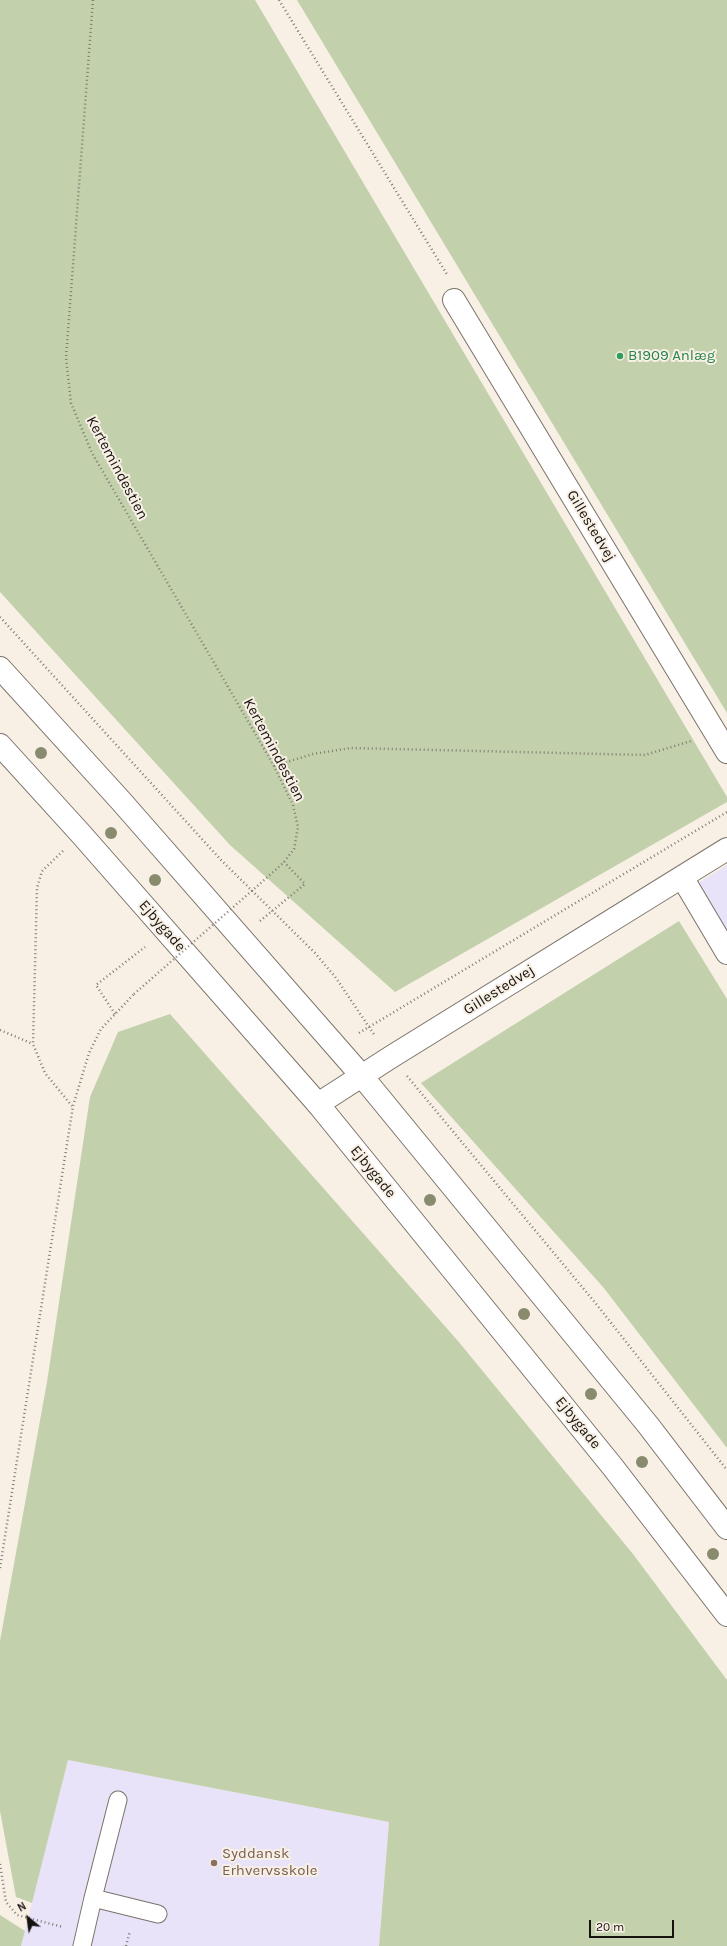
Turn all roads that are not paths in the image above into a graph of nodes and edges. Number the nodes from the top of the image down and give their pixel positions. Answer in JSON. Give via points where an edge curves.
{"nodes":[{"id":1,"x":454,"y":300,"type":"dead end"},
{"id":2,"x":0,"y":668,"type":"edge"},
{"id":3,"x":722,"y":743,"type":"edge"},
{"id":4,"x":0,"y":745,"type":"edge"},
{"id":5,"x":727,"y":849,"type":"edge"},
{"id":6,"x":682,"y":877,"type":"junction"},
{"id":7,"x":727,"y":953,"type":"edge"},
{"id":8,"x":361,"y":1075,"type":"junction"},
{"id":9,"x":318,"y":1104,"type":"junction"},
{"id":10,"x":727,"y":1528,"type":"edge"},
{"id":11,"x":727,"y":1614,"type":"edge"},
{"id":12,"x":118,"y":1800,"type":"dead end"},
{"id":13,"x":94,"y":1898,"type":"junction"},
{"id":14,"x":158,"y":1914,"type":"dead end"},
{"id":15,"x":84,"y":1939,"type":"edge"}],
"edges":[{"from":1,"to":3,"type":"main road","name":"Gillestedvej"},
{"from":2,"to":8,"type":"main road","via":[[121,801]]},
{"from":4,"to":9,"type":"main road","name":"Ejbygade"},
{"from":5,"to":6,"type":"main road","name":"Gillestedvej"},
{"from":6,"to":7,"type":"main road"},
{"from":6,"to":8,"type":"main road","name":"Gillestedvej"},
{"from":8,"to":9,"type":"main road","name":"Gillestedvej"},
{"from":8,"to":10,"type":"main road","via":[[648,1425]]},
{"from":9,"to":11,"type":"main road","name":"Ejbygade","via":[[607,1459]]},
{"from":12,"to":13,"type":"lane"},
{"from":13,"to":14,"type":"lane"},
{"from":13,"to":15,"type":"lane"}]}
